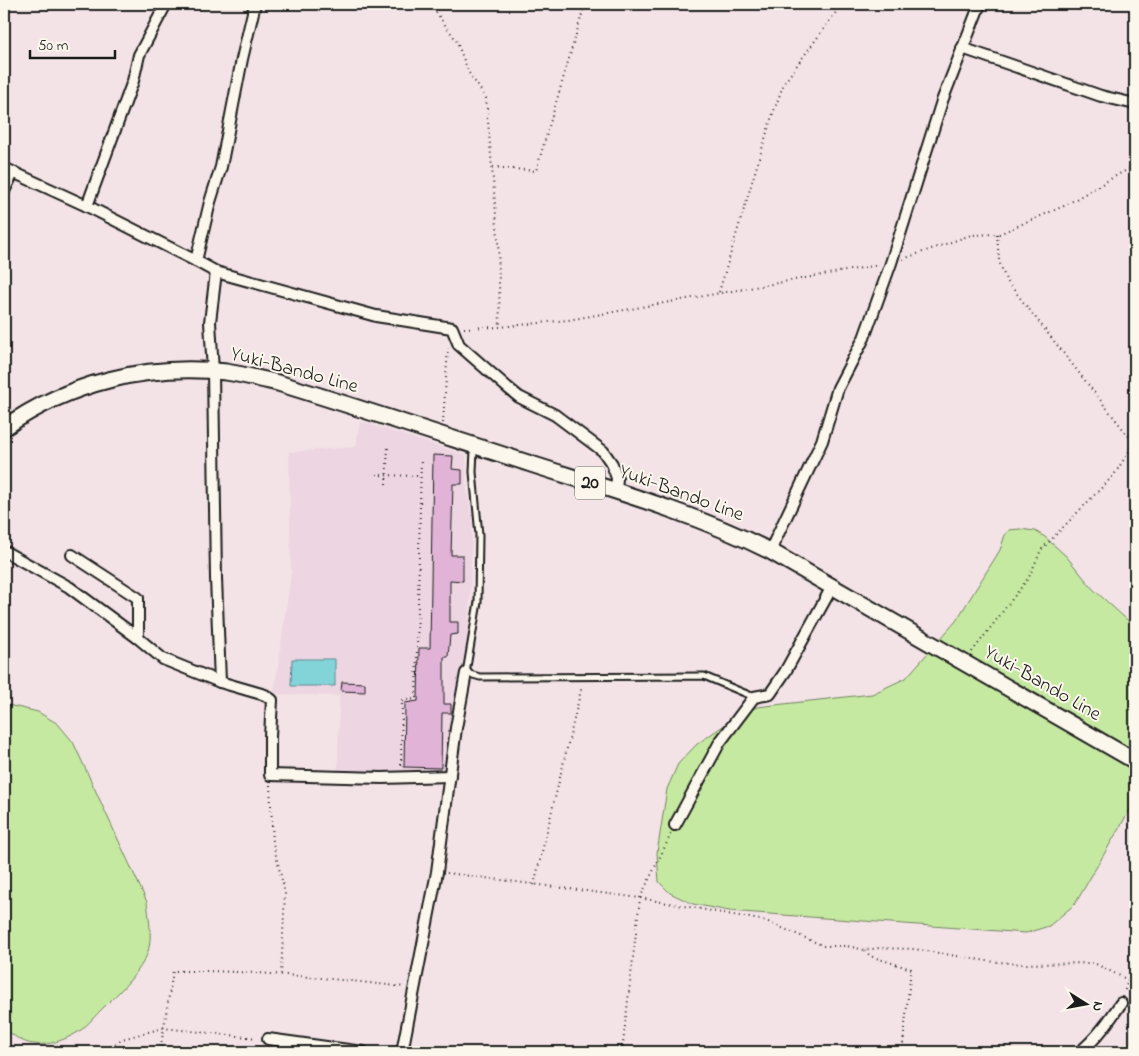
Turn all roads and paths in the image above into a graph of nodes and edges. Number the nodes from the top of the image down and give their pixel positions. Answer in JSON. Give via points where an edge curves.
{"nodes":[{"id":1,"x":166,"y":4,"type":"edge"},
{"id":2,"x":255,"y":4,"type":"edge"},
{"id":3,"x":430,"y":4,"type":"edge"},
{"id":4,"x":586,"y":4,"type":"edge"},
{"id":5,"x":842,"y":4,"type":"edge"},
{"id":6,"x":980,"y":4,"type":"edge"},
{"id":7,"x":962,"y":48,"type":"junction"},
{"id":8,"x":1135,"y":104,"type":"edge"},
{"id":9,"x":1135,"y":166,"type":"edge"},
{"id":10,"x":492,"y":167,"type":"junction"},
{"id":11,"x":8,"y":171,"type":"edge"},
{"id":12,"x":4,"y":191,"type":"edge"},
{"id":13,"x":87,"y":206,"type":"junction"},
{"id":14,"x":997,"y":234,"type":"junction"},
{"id":15,"x":196,"y":261,"type":"junction"},
{"id":16,"x":891,"y":263,"type":"junction"},
{"id":17,"x":216,"y":272,"type":"junction"},
{"id":18,"x":719,"y":292,"type":"junction"},
{"id":19,"x":500,"y":327,"type":"junction"},
{"id":20,"x":450,"y":328,"type":"junction"},
{"id":21,"x":213,"y":371,"type":"junction"},
{"id":22,"x":4,"y":428,"type":"edge"},
{"id":23,"x":442,"y":436,"type":"junction"},
{"id":24,"x":1135,"y":442,"type":"edge"},
{"id":25,"x":474,"y":446,"type":"junction"},
{"id":26,"x":388,"y":447,"type":"dead end"},
{"id":27,"x":421,"y":458,"type":"dead end"},
{"id":28,"x":376,"y":475,"type":"dead end"},
{"id":29,"x":386,"y":475,"type":"junction"},
{"id":30,"x":420,"y":476,"type":"junction"},
{"id":31,"x":386,"y":484,"type":"dead end"},
{"id":32,"x":616,"y":491,"type":"junction"},
{"id":33,"x":4,"y":551,"type":"edge"},
{"id":34,"x":770,"y":551,"type":"junction"},
{"id":35,"x":72,"y":555,"type":"dead end"},
{"id":36,"x":832,"y":587,"type":"junction"},
{"id":37,"x":138,"y":638,"type":"junction"},
{"id":38,"x":964,"y":662,"type":"junction"},
{"id":39,"x":466,"y":673,"type":"junction"},
{"id":40,"x":585,"y":676,"type":"junction"},
{"id":41,"x":220,"y":682,"type":"junction"},
{"id":42,"x":754,"y":697,"type":"junction"},
{"id":43,"x":1135,"y":761,"type":"edge"},
{"id":44,"x":401,"y":765,"type":"dead end"},
{"id":45,"x":270,"y":775,"type":"junction"},
{"id":46,"x":450,"y":776,"type":"junction"},
{"id":47,"x":675,"y":825,"type":"joint"},
{"id":48,"x":437,"y":872,"type":"junction"},
{"id":49,"x":534,"y":884,"type":"junction"},
{"id":50,"x":640,"y":898,"type":"junction"},
{"id":51,"x":865,"y":950,"type":"junction"},
{"id":52,"x":281,"y":974,"type":"junction"},
{"id":53,"x":1128,"y":980,"type":"dead end"},
{"id":54,"x":414,"y":988,"type":"junction"},
{"id":55,"x":1121,"y":1003,"type":"dead end"},
{"id":56,"x":163,"y":1028,"type":"junction"},
{"id":57,"x":268,"y":1039,"type":"joint"},
{"id":58,"x":103,"y":1052,"type":"edge"},
{"id":59,"x":160,"y":1052,"type":"edge"},
{"id":60,"x":363,"y":1052,"type":"edge"},
{"id":61,"x":402,"y":1052,"type":"edge"},
{"id":62,"x":622,"y":1052,"type":"edge"},
{"id":63,"x":902,"y":1052,"type":"edge"},
{"id":64,"x":1080,"y":1052,"type":"edge"}],
"edges":[{"from":1,"to":13,"type":"street","via":[[139,55],[133,81]]},
{"from":2,"to":15,"type":"street","via":[[221,167]]},
{"from":3,"to":10,"type":"path","via":[[456,40],[469,73],[486,98]]},
{"from":4,"to":10,"type":"path","via":[[536,171]]},
{"from":5,"to":18,"type":"path","via":[[784,83]]},
{"from":6,"to":7,"type":"street"},
{"from":7,"to":8,"type":"street","via":[[1101,96]]},
{"from":7,"to":16,"type":"street"},
{"from":9,"to":14,"type":"path","via":[[1064,206]]},
{"from":10,"to":19,"type":"path"},
{"from":11,"to":12,"type":"street"},
{"from":11,"to":13,"type":"street"},
{"from":13,"to":15,"type":"street"},
{"from":14,"to":16,"type":"path","via":[[971,235]]},
{"from":14,"to":24,"type":"path","via":[[999,261],[1006,280]]},
{"from":15,"to":17,"type":"street"},
{"from":16,"to":18,"type":"path"},
{"from":16,"to":34,"type":"street","via":[[864,338],[838,388],[822,441]]},
{"from":17,"to":20,"type":"street","via":[[376,316]]},
{"from":17,"to":21,"type":"street","via":[[210,322]]},
{"from":18,"to":19,"type":"path","via":[[568,320]]},
{"from":19,"to":20,"type":"path"},
{"from":20,"to":23,"type":"path"},
{"from":20,"to":32,"type":"street","via":[[459,345],[519,397],[555,415],[603,451],[617,478]]},
{"from":21,"to":22,"type":"main road","name":"Yuki-Bando Line","number":"20","via":[[144,374],[90,384]]},
{"from":21,"to":23,"type":"main road","name":"Yuki-Bando Line","number":"20","via":[[278,384]]},
{"from":21,"to":41,"type":"street"},
{"from":23,"to":25,"type":"main road","name":"Yuki-Bando Line","number":"20"},
{"from":24,"to":38,"type":"path","via":[[1114,475],[1041,550],[1029,578]]},
{"from":25,"to":32,"type":"main road","name":"Yuki-Bando Line","number":"20"},
{"from":25,"to":39,"type":"lane","via":[[479,535],[478,602]]},
{"from":26,"to":29,"type":"path"},
{"from":27,"to":30,"type":"path"},
{"from":28,"to":29,"type":"path"},
{"from":29,"to":30,"type":"path"},
{"from":29,"to":31,"type":"path"},
{"from":30,"to":44,"type":"path","via":[[416,699],[402,700]]},
{"from":32,"to":34,"type":"main road","name":"Yuki-Bando Line","number":"20","via":[[732,532]]},
{"from":33,"to":37,"type":"street","via":[[69,587]]},
{"from":34,"to":36,"type":"main road","name":"Yuki-Bando Line","number":"20"},
{"from":35,"to":37,"type":"street","via":[[138,598]]},
{"from":36,"to":38,"type":"main road","name":"Yuki-Bando Line","number":"20"},
{"from":36,"to":42,"type":"street","via":[[770,694]]},
{"from":37,"to":41,"type":"street","via":[[164,659]]},
{"from":38,"to":43,"type":"main road","name":"Yuki-Bando Line","number":"20"},
{"from":39,"to":40,"type":"lane","via":[[480,677]]},
{"from":39,"to":46,"type":"street"},
{"from":40,"to":42,"type":"lane","via":[[704,676]]},
{"from":40,"to":49,"type":"path"},
{"from":41,"to":45,"type":"street","via":[[272,700]]},
{"from":42,"to":47,"type":"street","via":[[720,742]]},
{"from":45,"to":46,"type":"street"},
{"from":45,"to":52,"type":"path","via":[[273,843],[286,893]]},
{"from":46,"to":48,"type":"street"},
{"from":47,"to":50,"type":"path"},
{"from":48,"to":49,"type":"path"},
{"from":48,"to":54,"type":"street"},
{"from":49,"to":50,"type":"path"},
{"from":50,"to":51,"type":"path","via":[[772,922],[819,945]]},
{"from":50,"to":62,"type":"path"},
{"from":51,"to":53,"type":"path","via":[[914,949],[987,962],[1021,964],[1094,963]]},
{"from":51,"to":63,"type":"path","via":[[870,956],[911,969]]},
{"from":52,"to":54,"type":"path"},
{"from":52,"to":56,"type":"path","via":[[173,971]]},
{"from":54,"to":61,"type":"street"},
{"from":55,"to":64,"type":"street","via":[[1104,1029]]},
{"from":56,"to":57,"type":"path"},
{"from":56,"to":58,"type":"path","via":[[122,1040]]},
{"from":56,"to":59,"type":"path"},
{"from":57,"to":60,"type":"street"}]}
